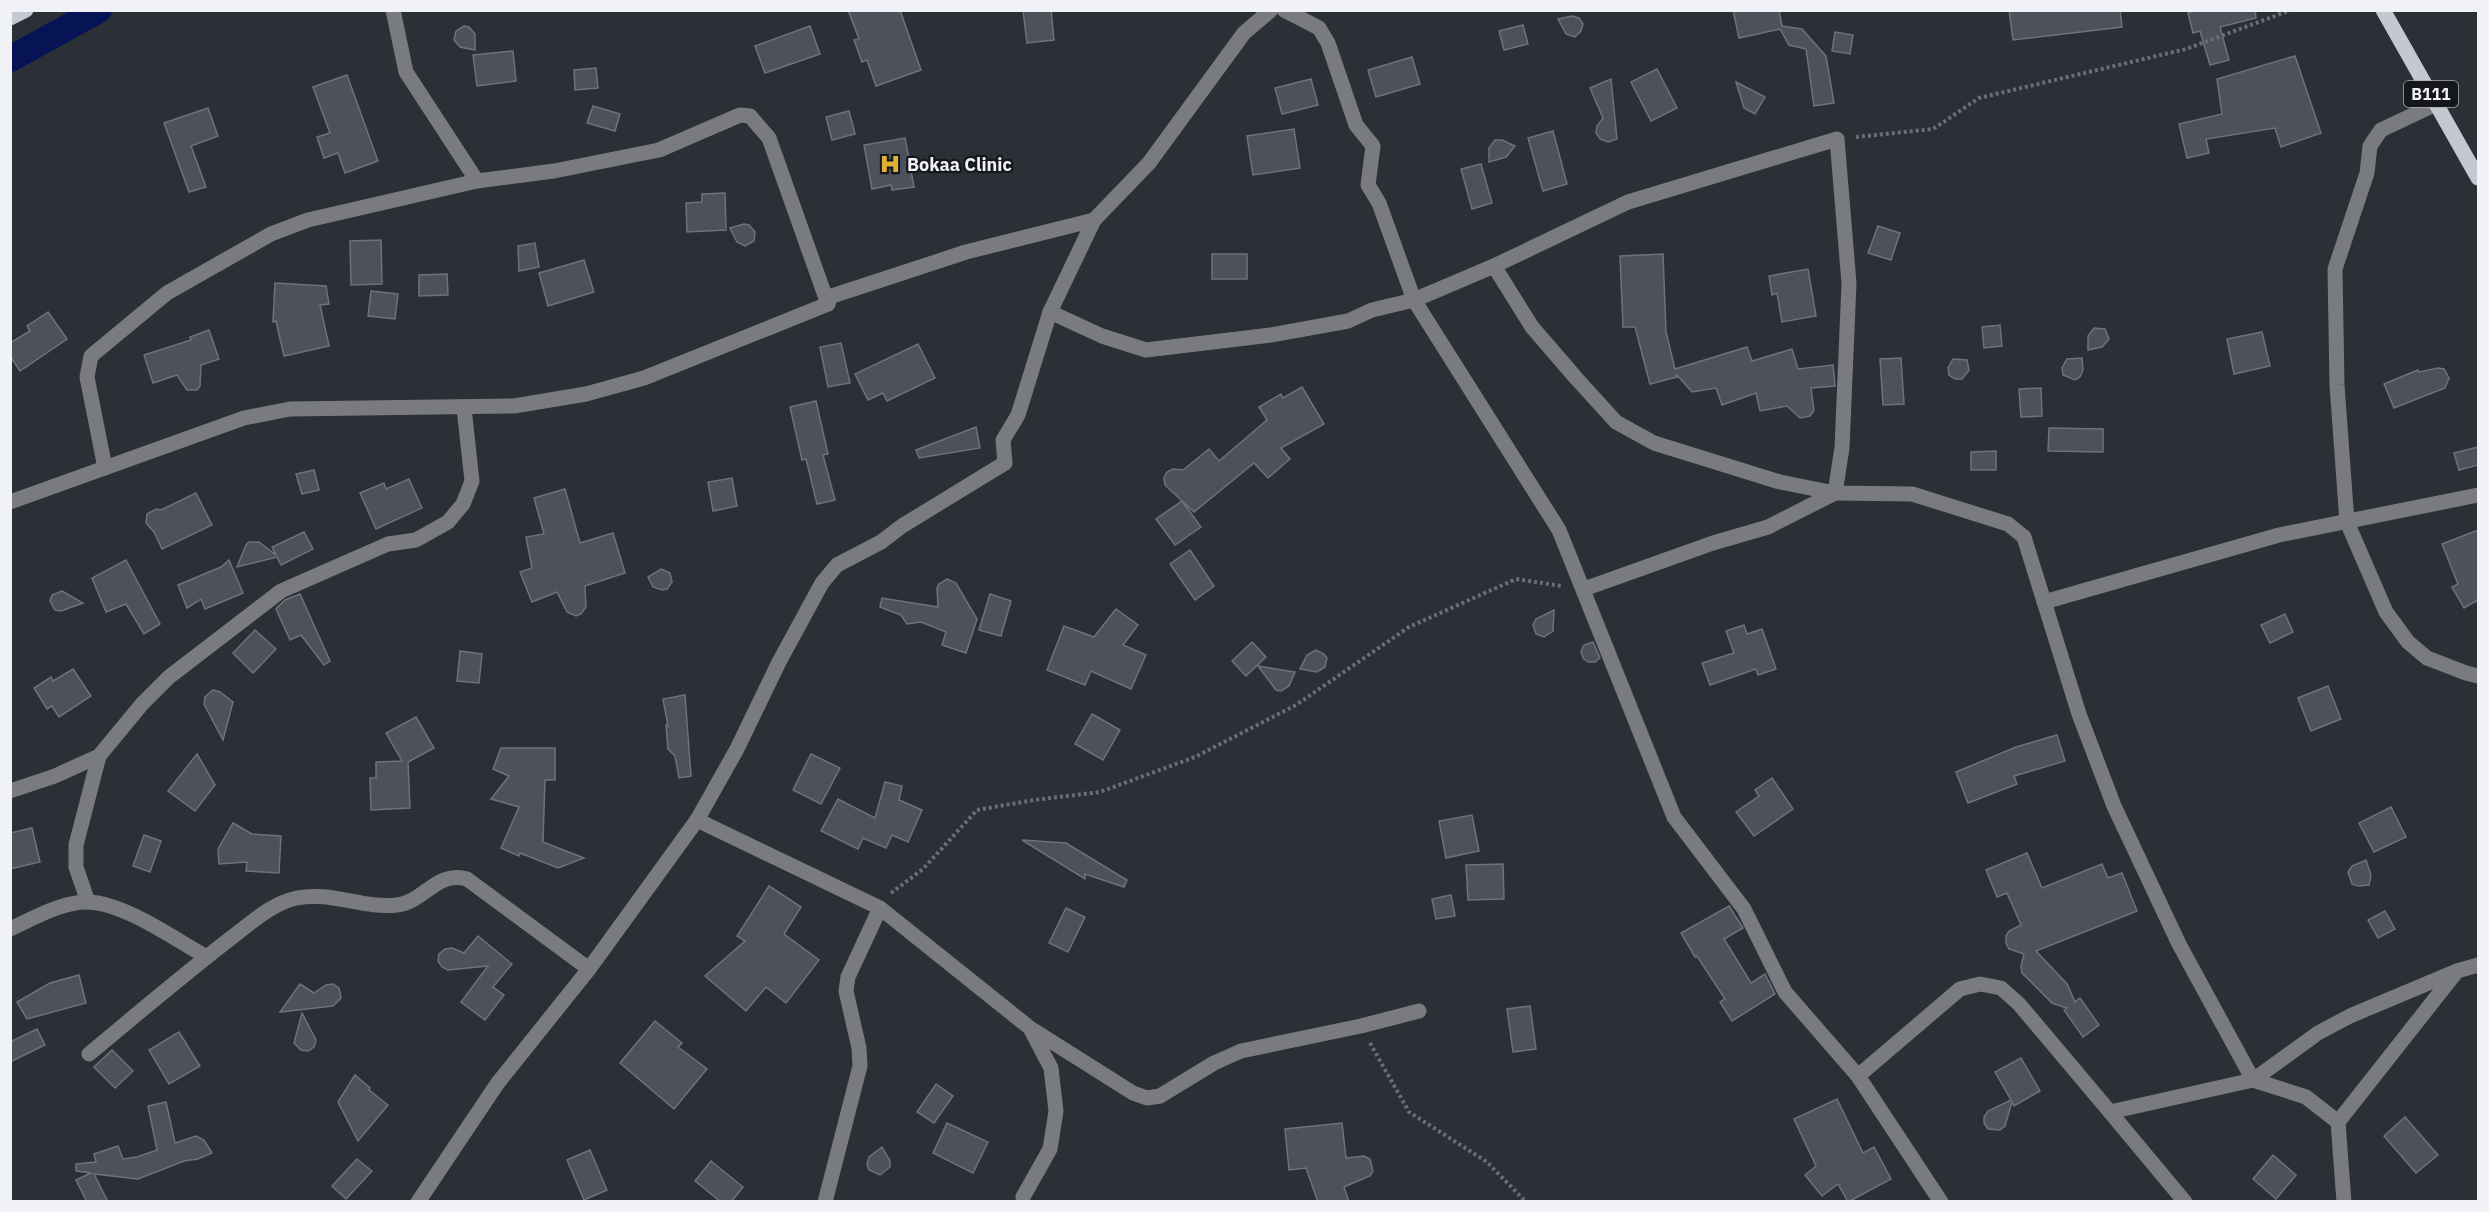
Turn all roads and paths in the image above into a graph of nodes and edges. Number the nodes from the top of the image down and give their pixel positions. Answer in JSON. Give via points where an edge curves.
{"nodes":[{"id":1,"x":26,"y":10,"type":"edge"},
{"id":2,"x":393,"y":10,"type":"edge"},
{"id":3,"x":1271,"y":10,"type":"edge"},
{"id":4,"x":1284,"y":10,"type":"edge"},
{"id":5,"x":2291,"y":10,"type":"edge"},
{"id":6,"x":2383,"y":10,"type":"edge"},
{"id":7,"x":10,"y":18,"type":"edge"},
{"id":8,"x":2436,"y":104,"type":"junction"},
{"id":9,"x":1838,"y":139,"type":"junction"},
{"id":10,"x":2478,"y":178,"type":"edge"},
{"id":11,"x":477,"y":181,"type":"junction"},
{"id":12,"x":1094,"y":220,"type":"junction"},
{"id":13,"x":1494,"y":266,"type":"junction"},
{"id":14,"x":1414,"y":300,"type":"junction"},
{"id":15,"x":828,"y":304,"type":"junction"},
{"id":16,"x":1050,"y":312,"type":"junction"},
{"id":17,"x":464,"y":408,"type":"junction"},
{"id":18,"x":105,"y":468,"type":"junction"},
{"id":19,"x":1835,"y":492,"type":"junction"},
{"id":20,"x":2478,"y":495,"type":"edge"},
{"id":21,"x":10,"y":501,"type":"edge"},
{"id":22,"x":2347,"y":522,"type":"junction"},
{"id":23,"x":1584,"y":589,"type":"junction"},
{"id":24,"x":2044,"y":602,"type":"junction"},
{"id":25,"x":2478,"y":676,"type":"edge"},
{"id":26,"x":99,"y":756,"type":"junction"},
{"id":27,"x":10,"y":791,"type":"edge"},
{"id":28,"x":697,"y":820,"type":"junction"},
{"id":29,"x":88,"y":902,"type":"junction"},
{"id":30,"x":880,"y":908,"type":"junction"},
{"id":31,"x":10,"y":929,"type":"edge"},
{"id":32,"x":207,"y":957,"type":"junction"},
{"id":33,"x":2478,"y":964,"type":"edge"},
{"id":34,"x":589,"y":969,"type":"junction"},
{"id":35,"x":2457,"y":971,"type":"junction"},
{"id":36,"x":1419,"y":1011,"type":"dead end"},
{"id":37,"x":1360,"y":1026,"type":"junction"},
{"id":38,"x":1030,"y":1028,"type":"junction"},
{"id":39,"x":89,"y":1054,"type":"dead end"},
{"id":40,"x":1858,"y":1076,"type":"junction"},
{"id":41,"x":2253,"y":1080,"type":"junction"},
{"id":42,"x":2110,"y":1112,"type":"junction"},
{"id":43,"x":2338,"y":1122,"type":"junction"},
{"id":44,"x":1023,"y":1197,"type":"dead end"},
{"id":45,"x":418,"y":1202,"type":"edge"},
{"id":46,"x":825,"y":1202,"type":"edge"},
{"id":47,"x":1526,"y":1202,"type":"edge"},
{"id":48,"x":1941,"y":1202,"type":"edge"},
{"id":49,"x":2185,"y":1202,"type":"edge"},
{"id":50,"x":2344,"y":1202,"type":"edge"}],
"edges":[{"from":1,"to":7,"type":"main road"},
{"from":2,"to":11,"type":"street","via":[[406,72]]},
{"from":3,"to":12,"type":"street","via":[[1244,33],[1149,163]]},
{"from":4,"to":14,"type":"street","via":[[1319,28],[1328,43],[1356,125],[1373,146],[1368,185]]},
{"from":5,"to":9,"type":"path","via":[[2186,49],[1979,98],[1933,129]]},
{"from":6,"to":8,"type":"main road","number":"B111"},
{"from":8,"to":10,"type":"main road","number":"B111"},
{"from":8,"to":22,"type":"street","via":[[2381,130],[2370,146],[2367,173],[2335,269],[2337,385]]},
{"from":9,"to":13,"type":"street","via":[[1628,202]]},
{"from":9,"to":19,"type":"street","via":[[1849,283],[1842,448]]},
{"from":11,"to":15,"type":"street","via":[[554,171],[659,150],[740,115],[750,116],[769,138]]},
{"from":11,"to":18,"type":"street","via":[[308,220],[271,234],[167,293],[91,356],[87,377]]},
{"from":12,"to":15,"type":"street","via":[[955,256],[829,297]]},
{"from":12,"to":16,"type":"street"},
{"from":13,"to":14,"type":"street"},
{"from":13,"to":19,"type":"street","via":[[1532,327],[1616,422],[1654,443],[1780,482]]},
{"from":14,"to":16,"type":"street","via":[[1372,310],[1347,321],[1271,335],[1146,350],[1102,336]]},
{"from":14,"to":23,"type":"street","via":[[1559,530]]},
{"from":15,"to":17,"type":"street","via":[[644,378],[586,394],[514,406]]},
{"from":16,"to":28,"type":"street","via":[[1018,415],[1003,440],[1005,463],[837,566],[822,583]]},
{"from":17,"to":18,"type":"street","via":[[268,412]]},
{"from":17,"to":26,"type":"street","via":[[472,482],[463,504],[448,522],[416,540],[388,544],[281,591],[169,677]]},
{"from":18,"to":21,"type":"street"},
{"from":19,"to":23,"type":"street","via":[[1768,527]]},
{"from":19,"to":24,"type":"street","via":[[1912,494],[2008,524],[2024,537]]},
{"from":20,"to":22,"type":"street"},
{"from":22,"to":24,"type":"street","via":[[2279,535]]},
{"from":22,"to":25,"type":"street","via":[[2386,612],[2408,642],[2427,658]]},
{"from":23,"to":30,"type":"path","via":[[1516,579],[1409,627],[1296,705],[1195,757],[1100,792],[977,810],[922,869],[884,899]]},
{"from":23,"to":40,"type":"street","via":[[1674,817],[1744,909],[1785,992]]},
{"from":24,"to":41,"type":"street","via":[[2079,714],[2114,806],[2179,944]]},
{"from":26,"to":27,"type":"street"},
{"from":26,"to":29,"type":"street","via":[[76,845],[75,867]]},
{"from":28,"to":30,"type":"street"},
{"from":28,"to":34,"type":"street"},
{"from":29,"to":31,"type":"street","via":[[65,906]]},
{"from":29,"to":32,"type":"street","via":[[117,907]]},
{"from":30,"to":38,"type":"street"},
{"from":30,"to":46,"type":"street","via":[[848,977],[846,991],[860,1066]]},
{"from":32,"to":34,"type":"street","via":[[278,904],[324,896],[400,905],[436,883],[458,876]]},
{"from":32,"to":39,"type":"street"},
{"from":33,"to":35,"type":"street"},
{"from":34,"to":45,"type":"street","via":[[497,1083]]},
{"from":35,"to":41,"type":"street","via":[[2318,1033]]},
{"from":35,"to":43,"type":"street"},
{"from":36,"to":37,"type":"street"},
{"from":37,"to":38,"type":"street","via":[[1234,1053],[1160,1096],[1148,1098],[1133,1093]]},
{"from":37,"to":47,"type":"path","via":[[1408,1112],[1487,1162]]},
{"from":38,"to":44,"type":"street","via":[[1052,1068],[1056,1111],[1050,1149]]},
{"from":40,"to":42,"type":"street","via":[[1960,989],[1980,984],[2001,988],[2019,1004]]},
{"from":40,"to":48,"type":"street"},
{"from":41,"to":42,"type":"street"},
{"from":41,"to":43,"type":"street","via":[[2306,1097]]},
{"from":42,"to":49,"type":"street"},
{"from":43,"to":50,"type":"street"}]}
